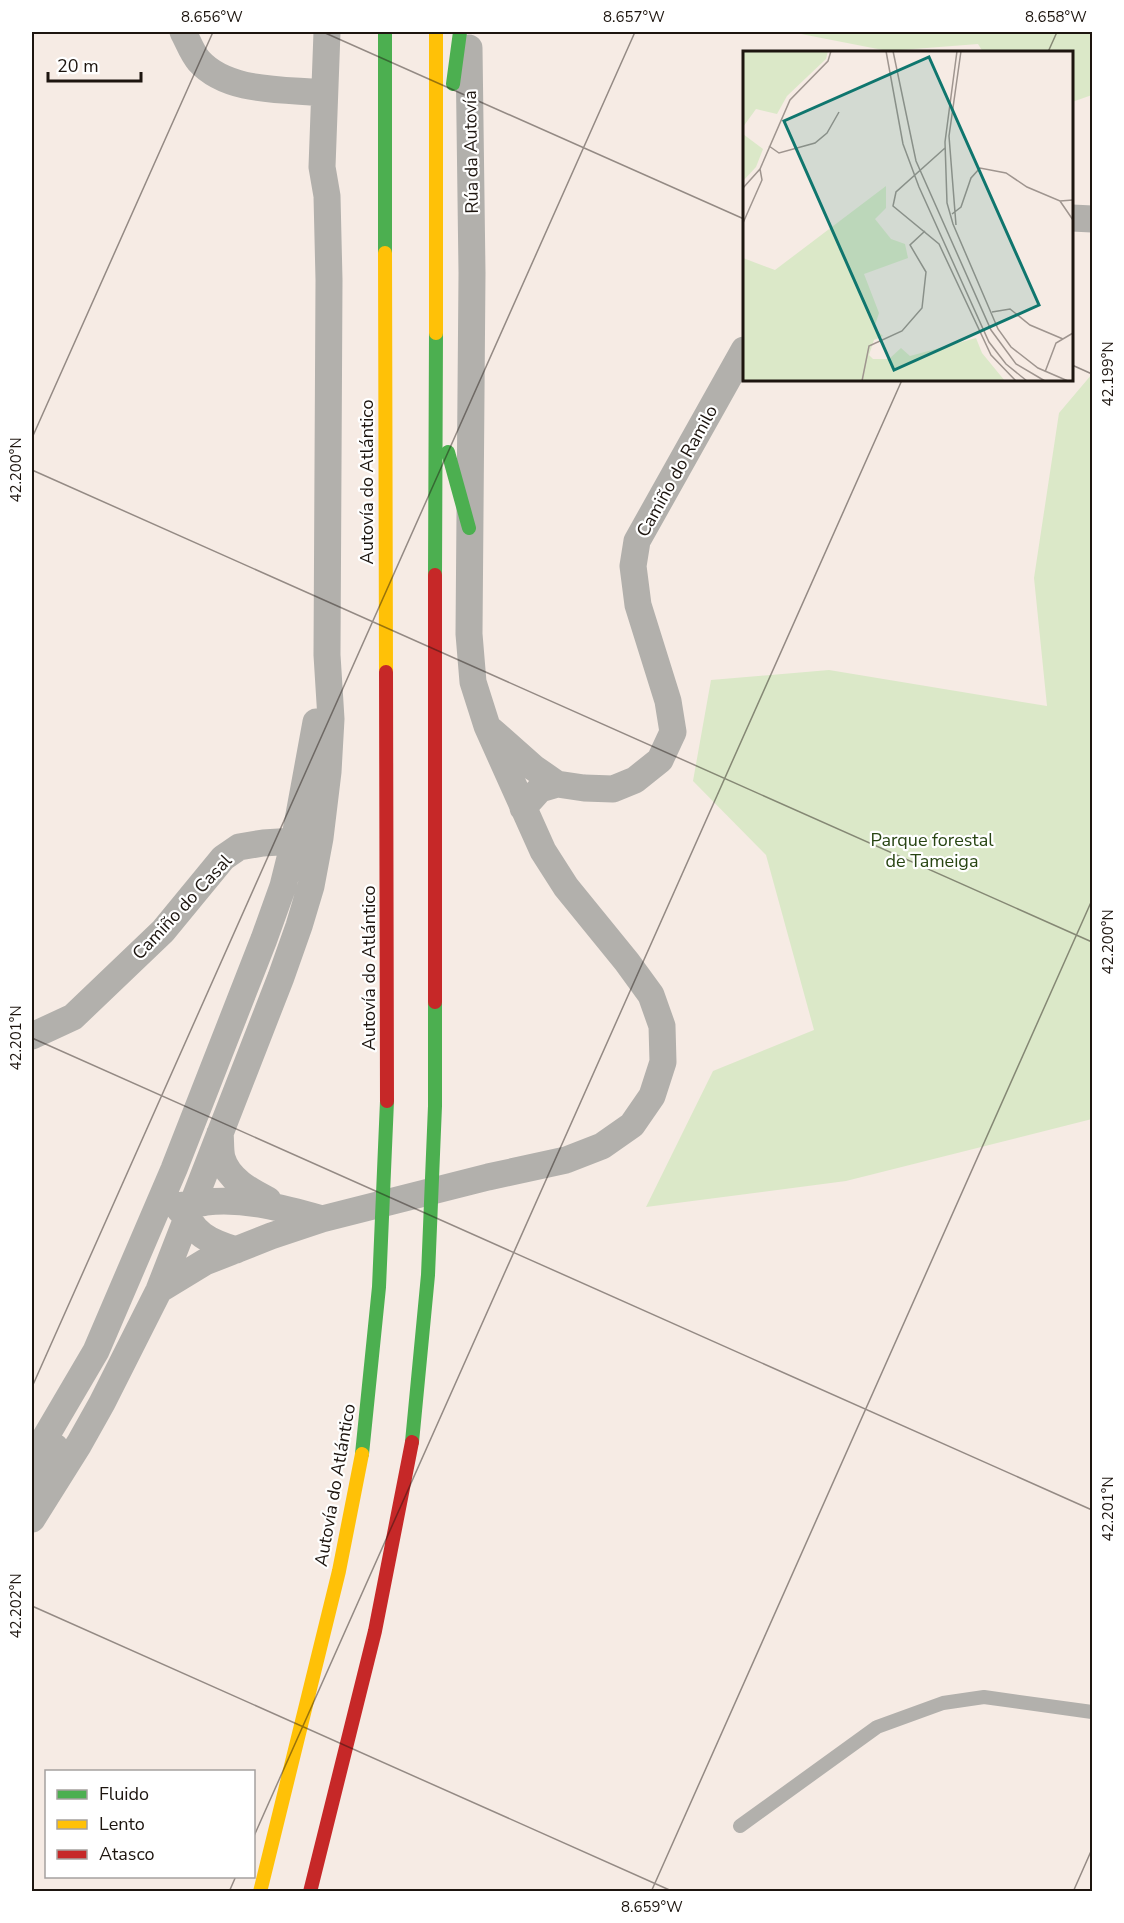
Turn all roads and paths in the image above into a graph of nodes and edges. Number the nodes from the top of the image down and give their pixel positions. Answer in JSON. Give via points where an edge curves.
{"nodes":[{"id":1,"x":183,"y":32,"type":"edge"},
{"id":2,"x":327,"y":32,"type":"edge"},
{"id":3,"x":385,"y":32,"type":"edge"},
{"id":4,"x":436,"y":32,"type":"edge"},
{"id":5,"x":460,"y":32,"type":"edge"},
{"id":6,"x":469,"y":32,"type":"edge"},
{"id":7,"x":324,"y":93,"type":"junction"},
{"id":8,"x":1073,"y":218,"type":"edge"},
{"id":9,"x":1092,"y":219,"type":"edge"},
{"id":10,"x":436,"y":222,"type":"junction"},
{"id":11,"x":743,"y":352,"type":"edge"},
{"id":12,"x":437,"y":412,"type":"junction"},
{"id":13,"x":469,"y":528,"type":"junction"},
{"id":14,"x":487,"y":726,"type":"junction"},
{"id":15,"x":557,"y":784,"type":"junction"},
{"id":16,"x":524,"y":808,"type":"junction"},
{"id":17,"x":307,"y":840,"type":"junction"},
{"id":18,"x":264,"y":939,"type":"junction"},
{"id":19,"x":32,"y":1036,"type":"edge"},
{"id":20,"x":220,"y":1133,"type":"junction"},
{"id":21,"x":280,"y":1207,"type":"junction"},
{"id":22,"x":188,"y":1210,"type":"junction"},
{"id":23,"x":322,"y":1219,"type":"junction"},
{"id":24,"x":236,"y":1250,"type":"junction"},
{"id":25,"x":159,"y":1290,"type":"junction"},
{"id":26,"x":32,"y":1460,"type":"edge"},
{"id":27,"x":32,"y":1485,"type":"edge"},
{"id":28,"x":32,"y":1519,"type":"edge"},
{"id":29,"x":1092,"y":1712,"type":"edge"},
{"id":30,"x":740,"y":1826,"type":"dead end"},
{"id":31,"x":260,"y":1892,"type":"edge"},
{"id":32,"x":310,"y":1892,"type":"edge"}],
"edges":[{"from":1,"to":7,"type":"street","via":[[197,59],[215,75],[241,85]]},
{"from":2,"to":7,"type":"street"},
{"from":3,"to":31,"type":"highway","name":"Autovía do Atlántico","via":[[387,1111],[379,1287],[364,1443],[339,1570]]},
{"from":4,"to":10,"type":"highway"},
{"from":5,"to":10,"type":"highway"},
{"from":6,"to":13,"type":"street","name":"Rúa da Autovía"},
{"from":7,"to":17,"type":"street","via":[[322,167],[327,196],[329,280],[327,655],[331,719],[328,771]]},
{"from":8,"to":9,"type":"street"},
{"from":10,"to":12,"type":"highway"},
{"from":11,"to":15,"type":"street","name":"Camiño do Ramilo","via":[[637,541],[633,566],[638,605],[668,701],[673,732],[660,760],[635,780],[613,789]]},
{"from":12,"to":13,"type":"highway"},
{"from":12,"to":32,"type":"highway","via":[[435,1106],[428,1275],[414,1434],[375,1631]]},
{"from":13,"to":14,"type":"street","name":"Rúa da Autovía","via":[[473,682]]},
{"from":14,"to":15,"type":"street"},
{"from":14,"to":16,"type":"street","name":"Rúa da Autovía"},
{"from":15,"to":16,"type":"street","via":[[540,789]]},
{"from":16,"to":23,"type":"street","name":"Rúa da Autovía","via":[[543,851],[566,887],[651,995],[662,1026],[663,1062],[652,1096],[633,1125],[602,1146],[567,1160]]},
{"from":17,"to":18,"type":"street","via":[[283,886]]},
{"from":17,"to":19,"type":"street","name":"Camiño do Casal","via":[[263,843],[240,848],[223,858],[163,930],[73,1017]]},
{"from":17,"to":20,"type":"street","via":[[311,886]]},
{"from":18,"to":22,"type":"street","via":[[256,993],[187,1173],[183,1188]]},
{"from":18,"to":26,"type":"street","via":[[174,1169],[96,1351]]},
{"from":20,"to":21,"type":"street","via":[[222,1158],[230,1172],[254,1193]]},
{"from":20,"to":22,"type":"street"},
{"from":21,"to":22,"type":"street","via":[[244,1201]]},
{"from":21,"to":23,"type":"street"},
{"from":22,"to":24,"type":"street","via":[[202,1237]]},
{"from":22,"to":25,"type":"street"},
{"from":22,"to":27,"type":"street","via":[[173,1215],[162,1232],[100,1372]]},
{"from":23,"to":24,"type":"street","name":"Rúa da Autovía"},
{"from":24,"to":25,"type":"street","name":"Rúa da Autovía","via":[[205,1262]]},
{"from":25,"to":28,"type":"street","via":[[90,1424]]},
{"from":29,"to":30,"type":"lane","via":[[984,1697],[943,1702],[877,1726]]}]}
